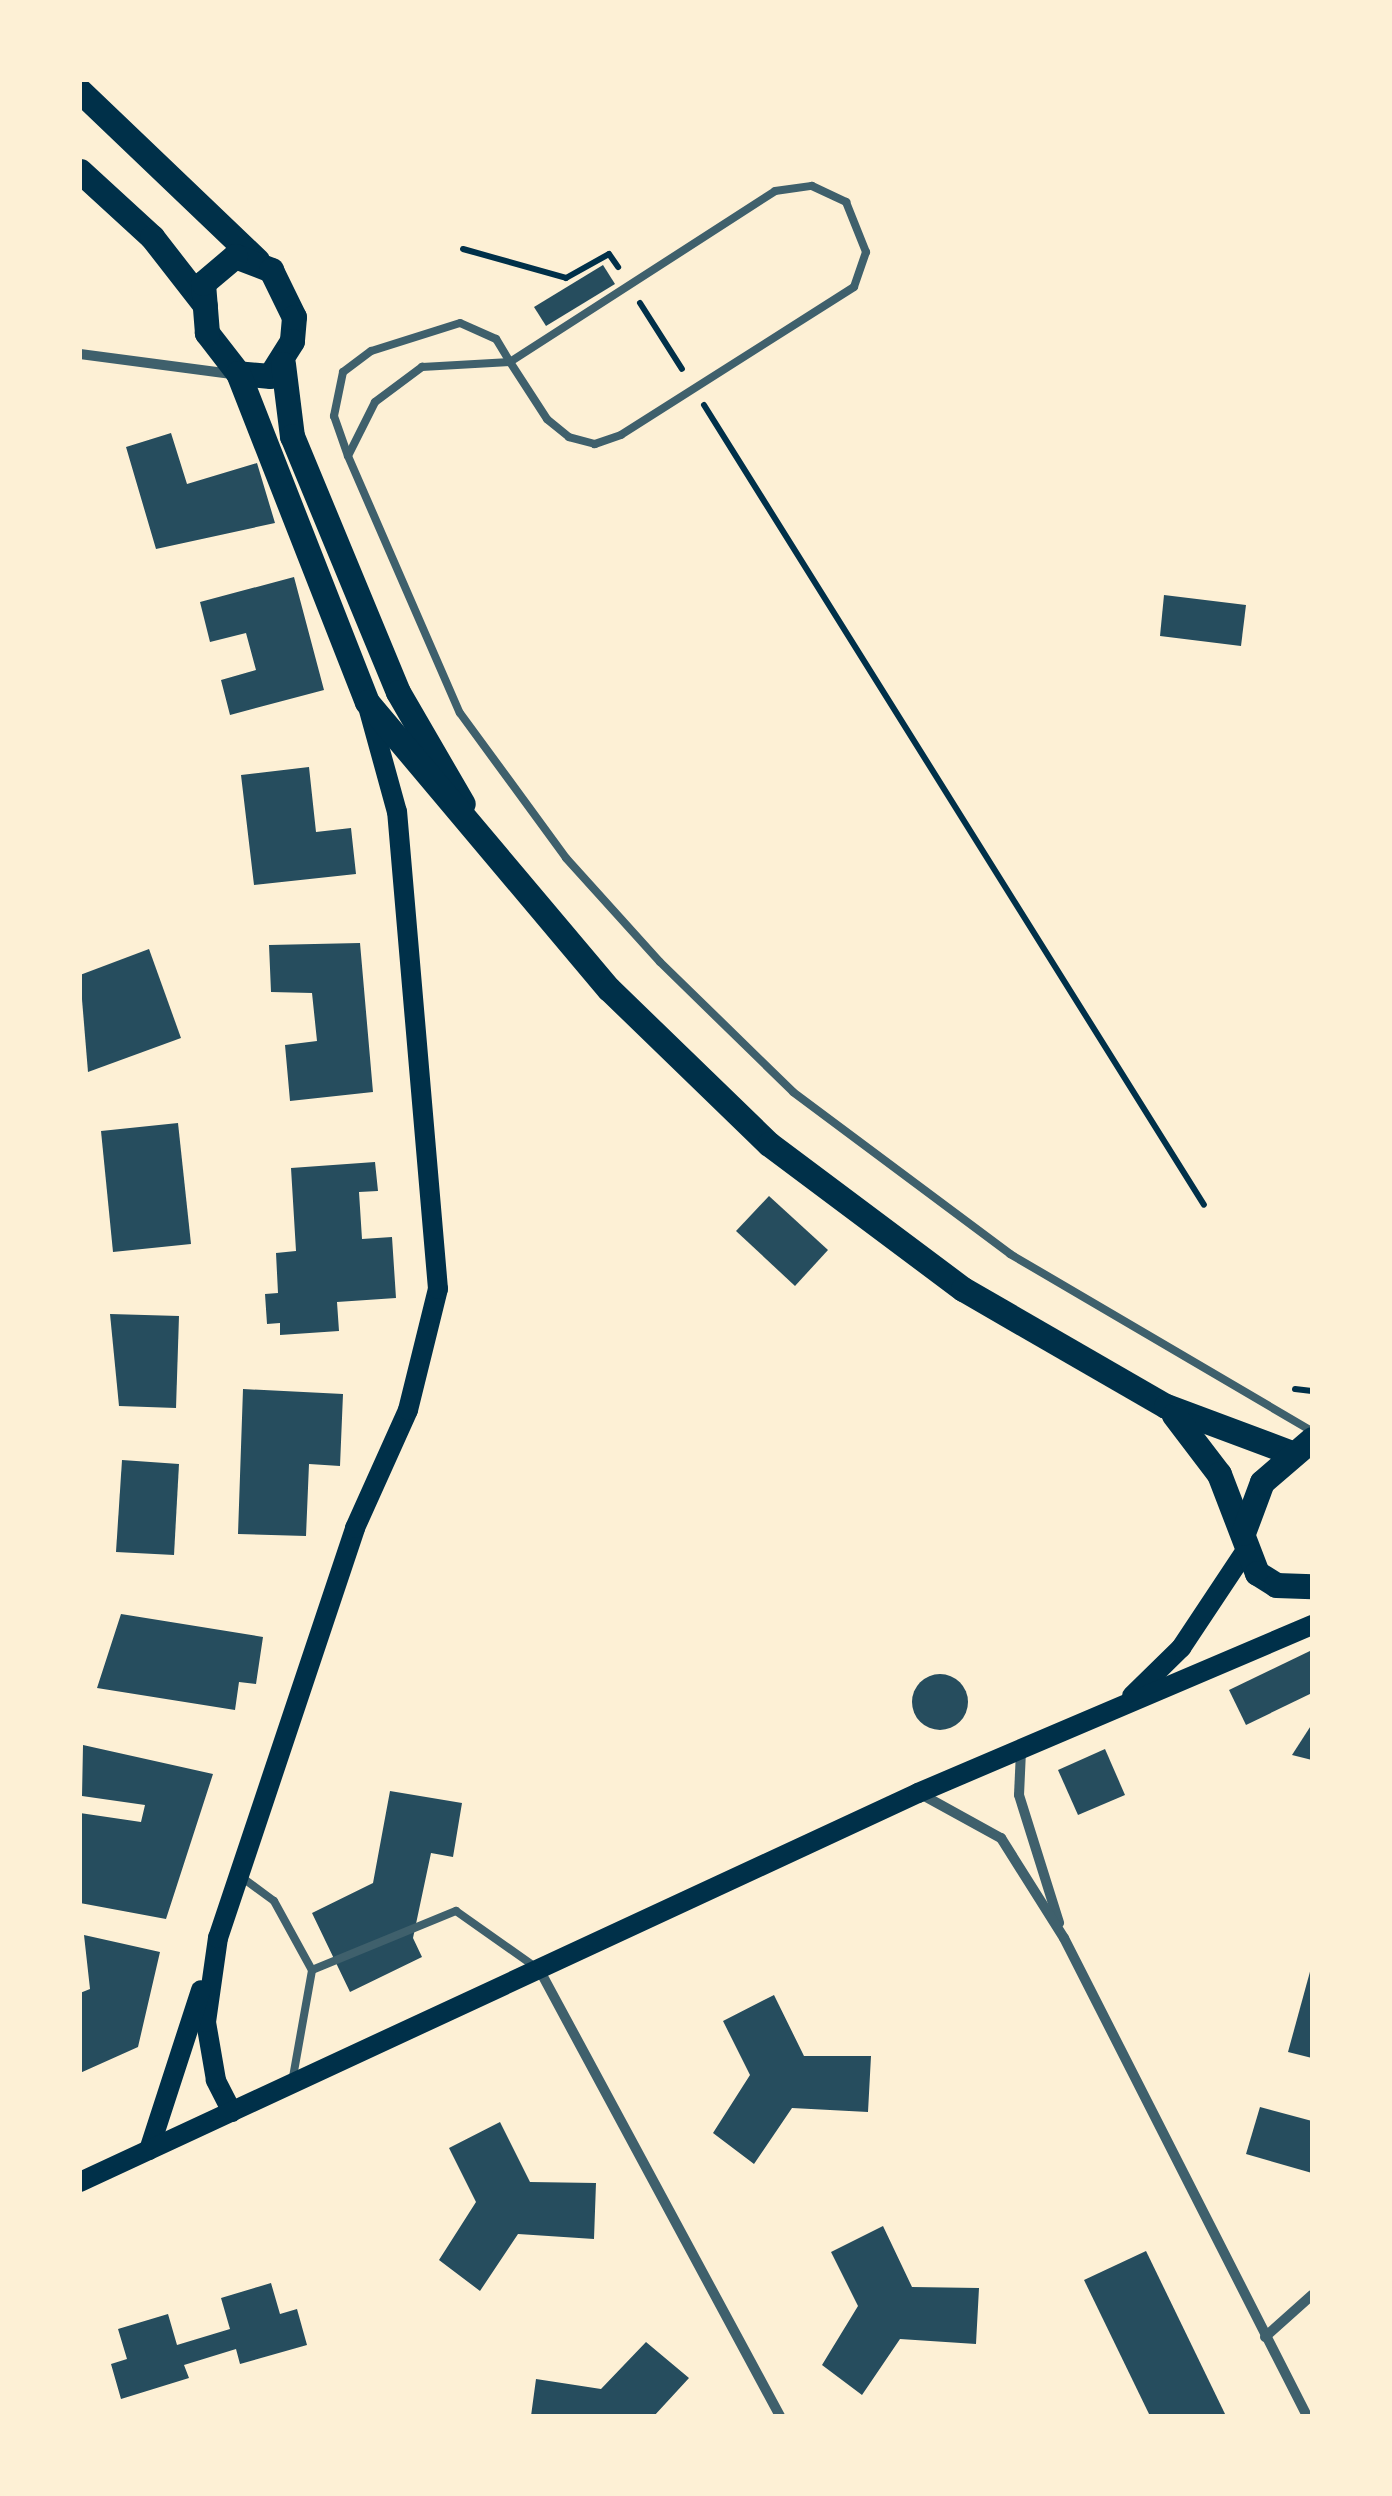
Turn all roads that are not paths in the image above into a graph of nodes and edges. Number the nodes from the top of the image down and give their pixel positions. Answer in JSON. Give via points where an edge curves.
{"nodes":[{"id":1,"x":80,"y":91,"type":"edge"},
{"id":2,"x":80,"y":171,"type":"edge"},
{"id":3,"x":256,"y":260,"type":"junction"},
{"id":4,"x":204,"y":305,"type":"junction"},
{"id":5,"x":80,"y":354,"type":"edge"},
{"id":6,"x":510,"y":362,"type":"junction"},
{"id":7,"x":283,"y":364,"type":"junction"},
{"id":8,"x":238,"y":374,"type":"junction"},
{"id":9,"x":348,"y":456,"type":"junction"},
{"id":10,"x":367,"y":702,"type":"junction"},
{"id":11,"x":491,"y":851,"type":"junction"},
{"id":12,"x":1166,"y":1406,"type":"junction"},
{"id":13,"x":1312,"y":1431,"type":"edge"},
{"id":14,"x":1302,"y":1446,"type":"edge"},
{"id":15,"x":1243,"y":1543,"type":"junction"},
{"id":16,"x":1312,"y":1586,"type":"edge"},
{"id":17,"x":1312,"y":1625,"type":"edge"},
{"id":18,"x":1130,"y":1698,"type":"junction"},
{"id":19,"x":1021,"y":1749,"type":"junction"},
{"id":20,"x":918,"y":1792,"type":"junction"},
{"id":21,"x":240,"y":1875,"type":"junction"},
{"id":22,"x":218,"y":1938,"type":"junction"},
{"id":23,"x":1064,"y":1938,"type":"junction"},
{"id":24,"x":538,"y":1968,"type":"junction"},
{"id":25,"x":312,"y":1970,"type":"junction"},
{"id":26,"x":292,"y":2085,"type":"junction"},
{"id":27,"x":232,"y":2112,"type":"junction"},
{"id":28,"x":149,"y":2150,"type":"junction"},
{"id":29,"x":80,"y":2182,"type":"edge"},
{"id":30,"x":1312,"y":2296,"type":"edge"},
{"id":31,"x":1264,"y":2338,"type":"junction"},
{"id":32,"x":780,"y":2416,"type":"edge"},
{"id":33,"x":1307,"y":2416,"type":"edge"}],
"edges":[{"from":1,"to":3,"type":"main road"},
{"from":2,"to":4,"type":"main road","via":[[152,237]]},
{"from":3,"to":4,"type":"main road","via":[[214,265]]},
{"from":3,"to":7,"type":"main road","via":[[281,282],[294,317]]},
{"from":4,"to":8,"type":"main road","via":[[207,333]]},
{"from":5,"to":8,"type":"street"},
{"from":6,"to":6,"type":"lane","via":[[776,191],[830,191],[858,216],[866,252],[854,287],[595,444],[547,420]]},
{"from":6,"to":9,"type":"lane","via":[[449,360],[394,382]]},
{"from":6,"to":9,"type":"lane","via":[[496,339],[460,322],[372,351],[342,372],[335,392]]},
{"from":7,"to":8,"type":"main road","via":[[254,380]]},
{"from":7,"to":11,"type":"main road","via":[[292,436],[398,692]]},
{"from":8,"to":10,"type":"main road"},
{"from":9,"to":13,"type":"lane","via":[[460,714],[566,858],[660,962],[792,1092],[1010,1254]]},
{"from":10,"to":11,"type":"main road"},
{"from":10,"to":21,"type":"main road","via":[[397,812],[438,1290],[408,1410],[355,1528]]},
{"from":11,"to":12,"type":"main road","via":[[608,989],[818,1184],[963,1289]]},
{"from":12,"to":14,"type":"main road"},
{"from":12,"to":15,"type":"main road","via":[[1219,1474]]},
{"from":14,"to":15,"type":"main road","via":[[1262,1482]]},
{"from":15,"to":16,"type":"main road","via":[[1276,1585]]},
{"from":15,"to":18,"type":"main road","via":[[1180,1648]]},
{"from":17,"to":18,"type":"main road"},
{"from":18,"to":19,"type":"main road"},
{"from":19,"to":20,"type":"main road"},
{"from":19,"to":23,"type":"street","via":[[1019,1795]]},
{"from":20,"to":23,"type":"street","via":[[1001,1838]]},
{"from":20,"to":24,"type":"main road"},
{"from":21,"to":22,"type":"main road"},
{"from":21,"to":25,"type":"lane","via":[[274,1901]]},
{"from":22,"to":27,"type":"main road","via":[[206,2022],[216,2080]]},
{"from":22,"to":28,"type":"main road"},
{"from":23,"to":31,"type":"street"},
{"from":24,"to":25,"type":"lane","via":[[456,1911]]},
{"from":24,"to":26,"type":"main road"},
{"from":24,"to":32,"type":"street"},
{"from":25,"to":26,"type":"lane"},
{"from":26,"to":27,"type":"main road"},
{"from":27,"to":28,"type":"main road"},
{"from":28,"to":29,"type":"main road"},
{"from":30,"to":31,"type":"street"},
{"from":31,"to":33,"type":"street"}]}
